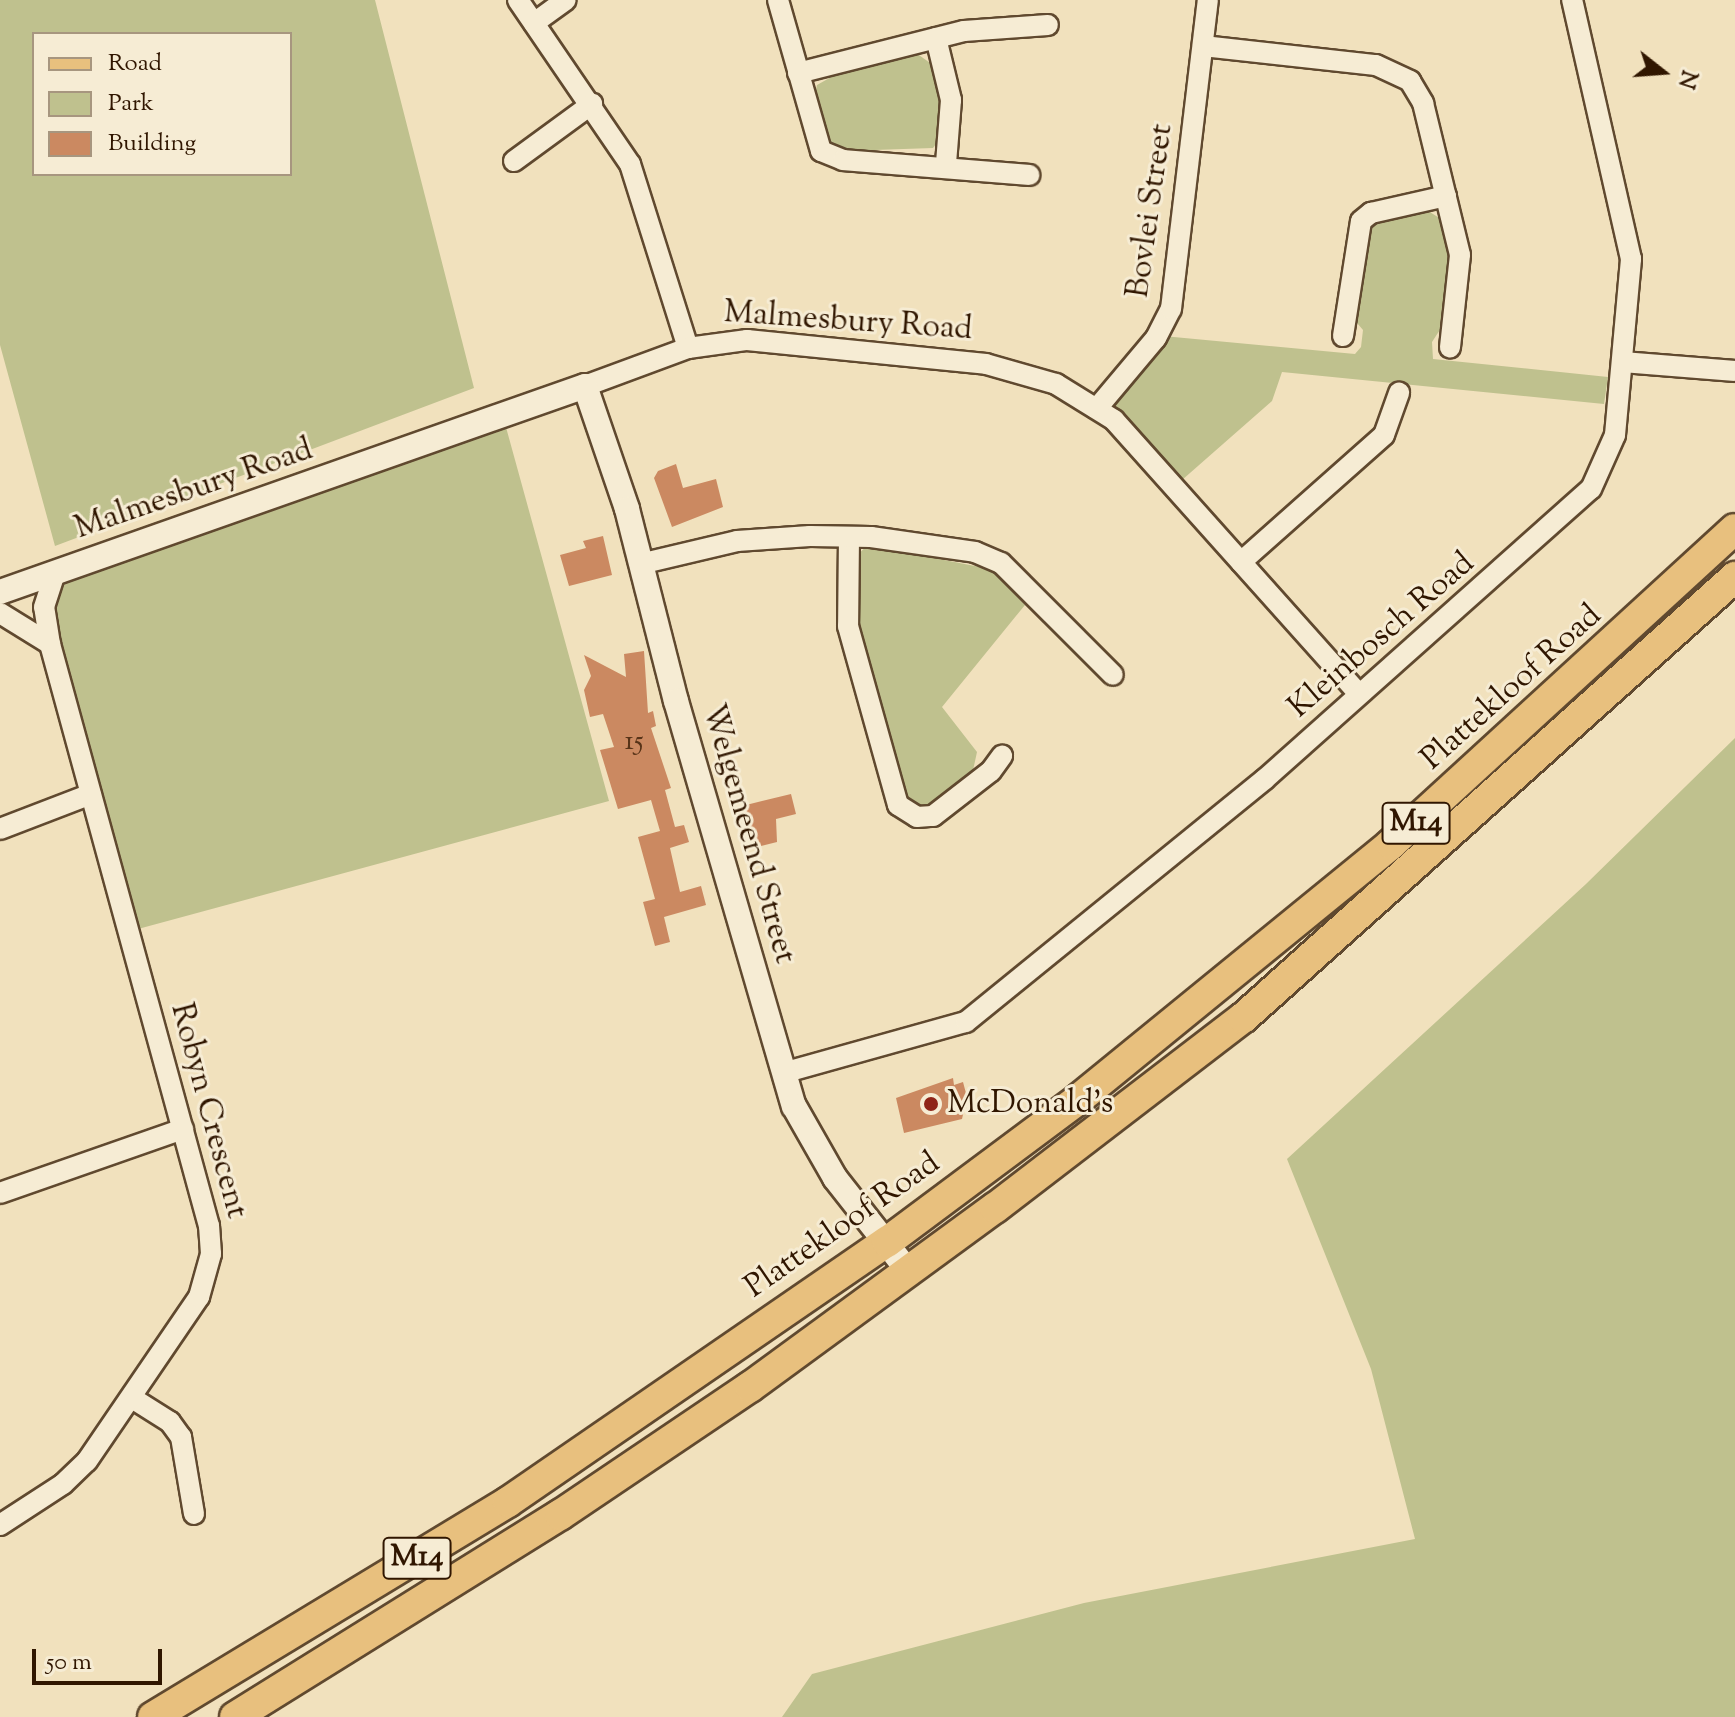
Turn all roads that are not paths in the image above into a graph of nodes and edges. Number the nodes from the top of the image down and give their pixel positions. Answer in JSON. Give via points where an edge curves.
{"nodes":[{"id":1,"x":518,"y":0,"type":"edge"},
{"id":2,"x":566,"y":0,"type":"edge"},
{"id":3,"x":778,"y":0,"type":"edge"},
{"id":4,"x":1208,"y":0,"type":"edge"},
{"id":5,"x":1572,"y":0,"type":"edge"},
{"id":6,"x":534,"y":23,"type":"junction"},
{"id":7,"x":1048,"y":25,"type":"dead end"},
{"id":8,"x":936,"y":38,"type":"junction"},
{"id":9,"x":1203,"y":46,"type":"junction"},
{"id":10,"x":798,"y":73,"type":"junction"},
{"id":11,"x":592,"y":104,"type":"junction"},
{"id":12,"x":514,"y":161,"type":"dead end"},
{"id":13,"x":946,"y":164,"type":"junction"},
{"id":14,"x":1029,"y":175,"type":"dead end"},
{"id":15,"x":1446,"y":196,"type":"junction"},
{"id":16,"x":1343,"y":336,"type":"dead end"},
{"id":17,"x":1450,"y":347,"type":"dead end"},
{"id":18,"x":688,"y":348,"type":"junction"},
{"id":19,"x":1623,"y":362,"type":"junction"},
{"id":20,"x":1735,"y":371,"type":"edge"},
{"id":21,"x":585,"y":386,"type":"junction"},
{"id":22,"x":1399,"y":393,"type":"dead end"},
{"id":23,"x":1098,"y":407,"type":"junction"},
{"id":24,"x":1735,"y":529,"type":"edge"},
{"id":25,"x":849,"y":537,"type":"junction"},
{"id":26,"x":1241,"y":562,"type":"junction"},
{"id":27,"x":640,"y":564,"type":"junction"},
{"id":28,"x":55,"y":573,"type":"junction"},
{"id":29,"x":1735,"y":577,"type":"edge"},
{"id":30,"x":0,"y":592,"type":"edge"},
{"id":31,"x":0,"y":613,"type":"edge"},
{"id":32,"x":50,"y":644,"type":"junction"},
{"id":33,"x":1113,"y":675,"type":"dead end"},
{"id":34,"x":1358,"y":693,"type":"junction"},
{"id":35,"x":1002,"y":756,"type":"dead end"},
{"id":36,"x":91,"y":794,"type":"junction"},
{"id":37,"x":0,"y":829,"type":"edge"},
{"id":38,"x":783,"y":1073,"type":"junction"},
{"id":39,"x":183,"y":1129,"type":"junction"},
{"id":40,"x":0,"y":1193,"type":"edge"},
{"id":41,"x":887,"y":1242,"type":"junction"},
{"id":42,"x":909,"y":1272,"type":"junction"},
{"id":43,"x":132,"y":1398,"type":"junction"},
{"id":44,"x":194,"y":1514,"type":"dead end"},
{"id":45,"x":0,"y":1525,"type":"edge"},
{"id":46,"x":153,"y":1717,"type":"edge"},
{"id":47,"x":235,"y":1717,"type":"edge"}],
"edges":[{"from":1,"to":6,"type":"street"},
{"from":2,"to":6,"type":"street"},
{"from":3,"to":10,"type":"street"},
{"from":4,"to":9,"type":"street","name":"Bovlei Street"},
{"from":5,"to":19,"type":"street","name":"Kleinbosch Road","via":[[1628,238],[1631,279]]},
{"from":6,"to":11,"type":"street"},
{"from":7,"to":8,"type":"street","via":[[1016,24]]},
{"from":8,"to":10,"type":"street"},
{"from":8,"to":13,"type":"street","via":[[951,100]]},
{"from":9,"to":15,"type":"street","via":[[1376,65],[1404,76],[1423,103]]},
{"from":9,"to":23,"type":"street","name":"Bovlei Street","via":[[1171,309],[1147,351]]},
{"from":10,"to":13,"type":"street","via":[[821,151],[843,160]]},
{"from":11,"to":12,"type":"street"},
{"from":11,"to":18,"type":"street","via":[[630,164]]},
{"from":13,"to":14,"type":"street"},
{"from":15,"to":16,"type":"street","via":[[1371,213],[1361,221]]},
{"from":15,"to":17,"type":"street","via":[[1461,270]]},
{"from":18,"to":21,"type":"street","name":"Malmesbury Road"},
{"from":18,"to":23,"type":"street","name":"Malmesbury Road","via":[[747,340],[986,364],[1049,381]]},
{"from":19,"to":20,"type":"street"},
{"from":19,"to":34,"type":"street","name":"Kleinbosch Road","via":[[1615,435],[1591,489]]},
{"from":21,"to":27,"type":"street","name":"Welgemeend Street"},
{"from":21,"to":28,"type":"street","name":"Malmesbury Road"},
{"from":22,"to":26,"type":"street","via":[[1384,435]]},
{"from":23,"to":26,"type":"street","name":"Malmesbury Road"},
{"from":24,"to":41,"type":"main road","name":"Plattekloof Road","number":"M14","via":[[1602,656],[1379,854],[1091,1089]]},
{"from":25,"to":27,"type":"street","via":[[737,541]]},
{"from":25,"to":33,"type":"street","via":[[988,556]]},
{"from":25,"to":35,"type":"street","via":[[848,626],[898,805],[917,817],[933,816],[991,771]]},
{"from":26,"to":34,"type":"street","name":"Malmesbury Road"},
{"from":27,"to":38,"type":"street","name":"Welgemeend Street"},
{"from":28,"to":30,"type":"street","name":"Malmesbury Road"},
{"from":28,"to":32,"type":"street","name":"Robyn Crescent","via":[[44,607]]},
{"from":29,"to":42,"type":"main road","number":"M14","via":[[1243,1018]]},
{"from":31,"to":32,"type":"street"},
{"from":32,"to":36,"type":"street","name":"Robyn Crescent"},
{"from":34,"to":38,"type":"street","name":"Kleinbosch Road","via":[[1265,779],[966,1022]]},
{"from":36,"to":37,"type":"street"},
{"from":36,"to":39,"type":"street","name":"Robyn Crescent"},
{"from":38,"to":41,"type":"street","name":"Welgemeend Street","via":[[808,1136]]},
{"from":39,"to":40,"type":"street"},
{"from":39,"to":43,"type":"street","name":"Robyn Crescent","via":[[209,1226],[209,1268],[199,1297]]},
{"from":41,"to":42,"type":"street","name":"Welgemeend Street"},
{"from":41,"to":46,"type":"main road","name":"Plattekloof Road","number":"M14","via":[[508,1502]]},
{"from":42,"to":47,"type":"main road","number":"M14","via":[[560,1515]]},
{"from":43,"to":44,"type":"street","via":[[170,1422],[181,1437]]},
{"from":43,"to":45,"type":"street","name":"Robyn Crescent","via":[[63,1484]]}]}
